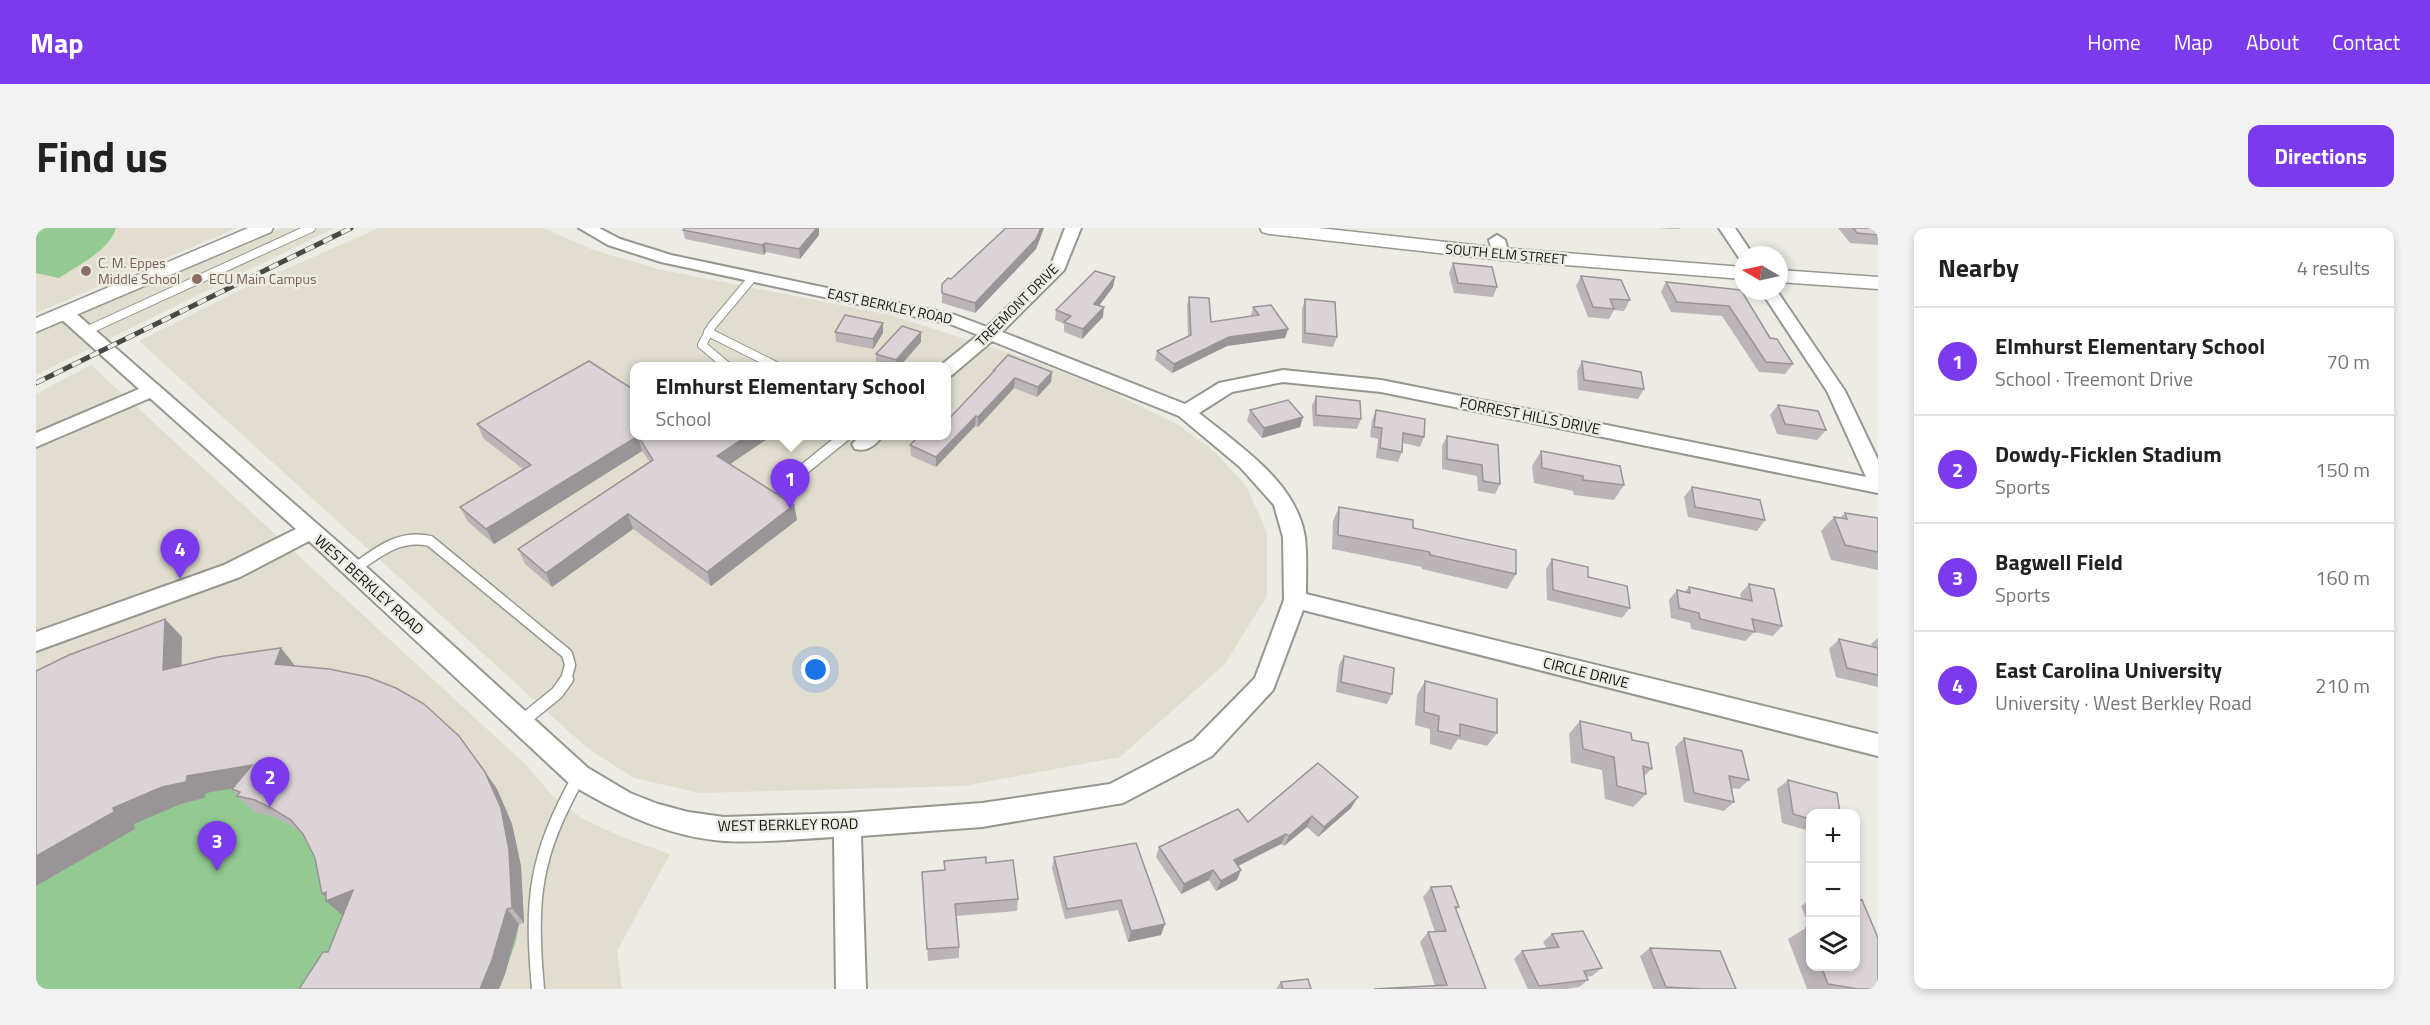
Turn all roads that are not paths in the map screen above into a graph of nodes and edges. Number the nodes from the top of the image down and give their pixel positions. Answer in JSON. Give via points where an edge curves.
{"nodes":[{"id":1,"x":264,"y":228,"type":"edge"},
{"id":2,"x":311,"y":228,"type":"edge"},
{"id":3,"x":587,"y":228,"type":"edge"},
{"id":4,"x":1074,"y":228,"type":"edge"},
{"id":5,"x":1269,"y":228,"type":"edge"},
{"id":6,"x":1384,"y":228,"type":"edge"},
{"id":7,"x":1727,"y":228,"type":"edge"},
{"id":8,"x":1317,"y":231,"type":"edge"},
{"id":9,"x":1738,"y":246,"type":"edge"},
{"id":10,"x":1499,"y":247,"type":"junction"},
{"id":11,"x":1734,"y":256,"type":"edge"},
{"id":12,"x":1788,"y":261,"type":"edge"},
{"id":13,"x":1878,"y":266,"type":"edge"},
{"id":14,"x":1734,"y":272,"type":"edge"},
{"id":15,"x":753,"y":277,"type":"junction"},
{"id":16,"x":1788,"y":277,"type":"edge"},
{"id":17,"x":1878,"y":283,"type":"edge"},
{"id":18,"x":1775,"y":300,"type":"edge"},
{"id":19,"x":66,"y":314,"type":"junction"},
{"id":20,"x":36,"y":326,"type":"edge"},
{"id":21,"x":86,"y":331,"type":"junction"},
{"id":22,"x":708,"y":332,"type":"junction"},
{"id":23,"x":990,"y":333,"type":"junction"},
{"id":24,"x":723,"y":362,"type":"edge"},
{"id":25,"x":768,"y":362,"type":"edge"},
{"id":26,"x":951,"y":367,"type":"edge"},
{"id":27,"x":153,"y":390,"type":"junction"},
{"id":28,"x":1186,"y":412,"type":"junction"},
{"id":29,"x":853,"y":440,"type":"edge"},
{"id":30,"x":36,"y":441,"type":"edge"},
{"id":31,"x":1878,"y":480,"type":"edge"},
{"id":32,"x":788,"y":482,"type":"dead end"},
{"id":33,"x":1878,"y":486,"type":"edge"},
{"id":34,"x":310,"y":531,"type":"junction"},
{"id":35,"x":354,"y":569,"type":"junction"},
{"id":36,"x":1295,"y":600,"type":"junction"},
{"id":37,"x":36,"y":642,"type":"edge"},
{"id":38,"x":519,"y":723,"type":"junction"},
{"id":39,"x":1878,"y":746,"type":"edge"},
{"id":40,"x":579,"y":776,"type":"junction"},
{"id":41,"x":847,"y":825,"type":"junction"},
{"id":42,"x":538,"y":989,"type":"edge"},
{"id":43,"x":851,"y":989,"type":"edge"}],
"edges":[{"from":1,"to":19,"type":"street"},
{"from":2,"to":21,"type":"lane"},
{"from":3,"to":15,"type":"street","name":"EAST BERKLEY ROAD","via":[[614,242],[668,259]]},
{"from":4,"to":23,"type":"street","name":"TREEMONT DRIVE","via":[[1058,267]]},
{"from":5,"to":8,"type":"street","name":"SOUTH ELM STREET"},
{"from":6,"to":10,"type":"street","name":"SOUTH ELM STREET"},
{"from":7,"to":9,"type":"street"},
{"from":8,"to":10,"type":"street","name":"SOUTH ELM STREET"},
{"from":10,"to":11,"type":"street","name":"SOUTH ELM STREET"},
{"from":10,"to":14,"type":"street","name":"SOUTH ELM STREET"},
{"from":12,"to":13,"type":"street"},
{"from":15,"to":22,"type":"lane"},
{"from":15,"to":23,"type":"street","name":"EAST BERKLEY ROAD","via":[[955,320]]},
{"from":16,"to":17,"type":"street"},
{"from":18,"to":31,"type":"street","via":[[1836,391]]},
{"from":19,"to":20,"type":"street"},
{"from":19,"to":21,"type":"street","name":"WEST BERKLEY ROAD"},
{"from":21,"to":27,"type":"street","name":"WEST BERKLEY ROAD"},
{"from":22,"to":24,"type":"lane","via":[[702,345]]},
{"from":22,"to":25,"type":"lane"},
{"from":23,"to":26,"type":"street","name":"TREEMONT DRIVE"},
{"from":23,"to":28,"type":"street","name":"EAST BERKLEY ROAD"},
{"from":27,"to":30,"type":"street"},
{"from":27,"to":34,"type":"street","name":"WEST BERKLEY ROAD"},
{"from":28,"to":33,"type":"street","name":"FORREST HILLS DRIVE","via":[[1226,387],[1283,376],[1381,386]]},
{"from":28,"to":36,"type":"street","name":"WEST BERKLEY ROAD","via":[[1247,462],[1283,502],[1294,537]]},
{"from":29,"to":32,"type":"lane"},
{"from":34,"to":35,"type":"street","name":"WEST BERKLEY ROAD"},
{"from":34,"to":37,"type":"street","via":[[232,571]]},
{"from":35,"to":38,"type":"street","name":"WEST BERKLEY ROAD"},
{"from":35,"to":38,"type":"lane","via":[[397,541],[410,537],[430,541],[567,654],[570,674],[564,685]]},
{"from":36,"to":39,"type":"street","name":"CIRCLE DRIVE"},
{"from":36,"to":41,"type":"street","name":"WEST BERKLEY ROAD","via":[[1265,683],[1203,748],[1114,795],[982,814]]},
{"from":38,"to":40,"type":"street","name":"WEST BERKLEY ROAD"},
{"from":40,"to":41,"type":"street","name":"WEST BERKLEY ROAD","via":[[621,801],[688,824],[724,829]]},
{"from":40,"to":42,"type":"lane","via":[[551,830],[535,880],[532,918]]},
{"from":41,"to":43,"type":"street"}]}
